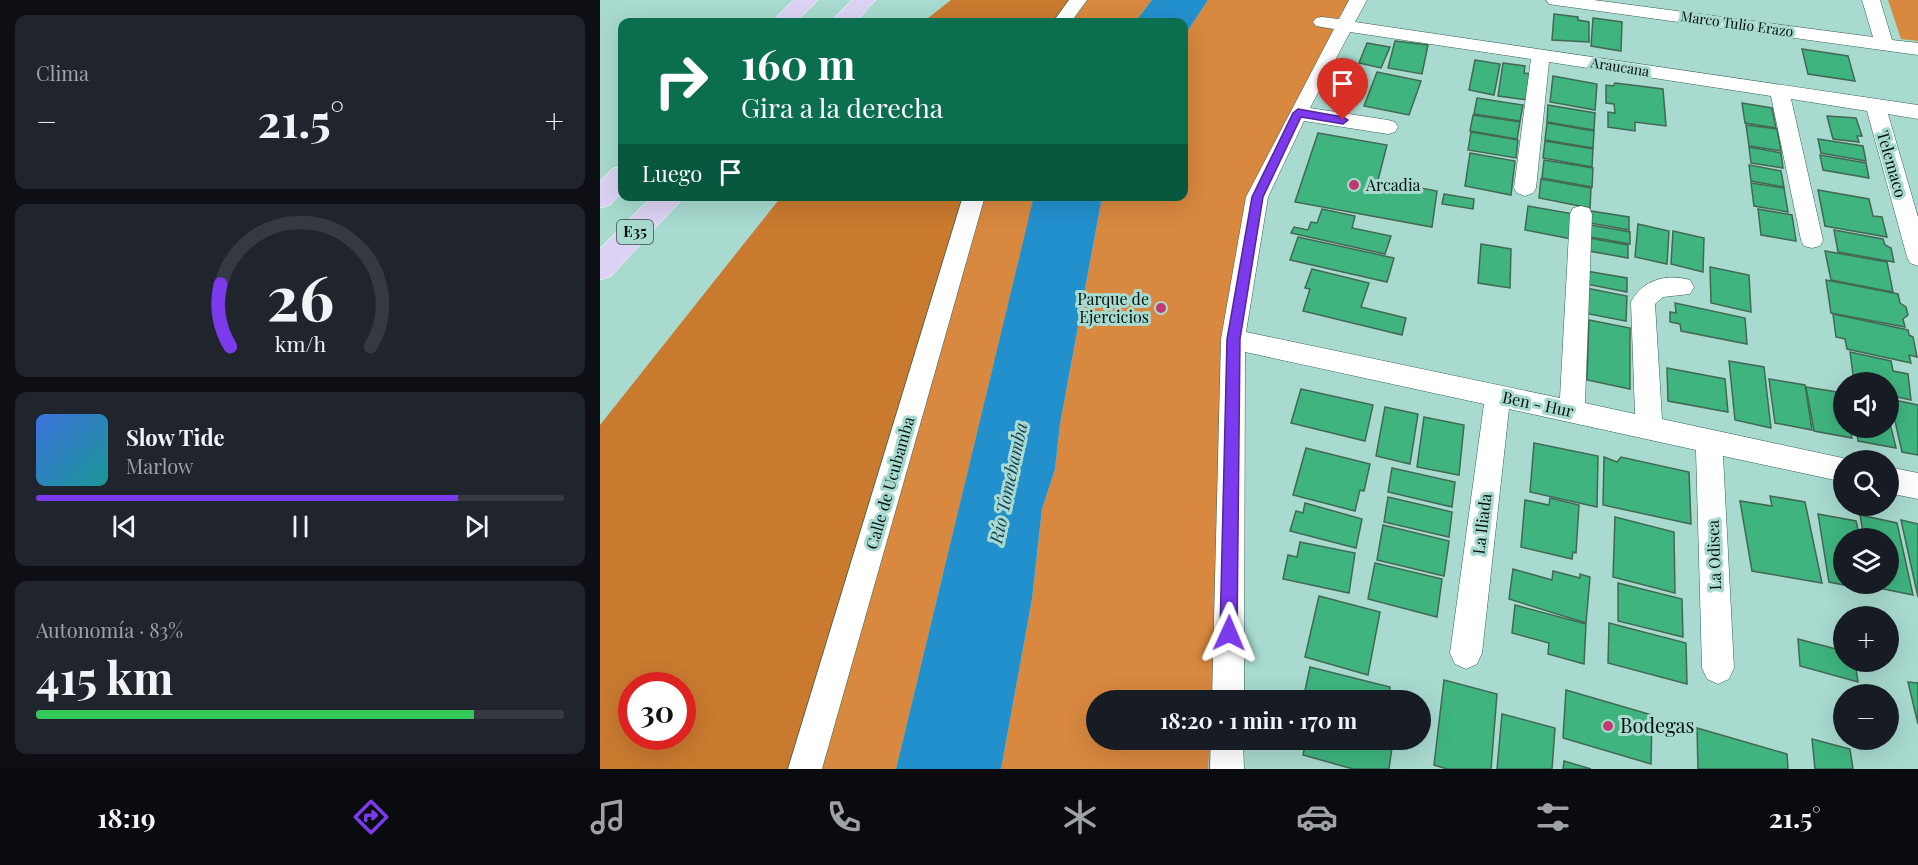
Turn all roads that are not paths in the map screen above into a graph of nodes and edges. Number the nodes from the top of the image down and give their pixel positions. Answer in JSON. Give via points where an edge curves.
{"nodes":[{"id":1,"x":807,"y":0,"type":"edge"},
{"id":2,"x":865,"y":0,"type":"edge"},
{"id":3,"x":1078,"y":0,"type":"edge"},
{"id":4,"x":1358,"y":0,"type":"edge"},
{"id":5,"x":1555,"y":0,"type":"edge"},
{"id":6,"x":1871,"y":0,"type":"edge"},
{"id":7,"x":1593,"y":2,"type":"edge"},
{"id":8,"x":787,"y":18,"type":"edge"},
{"id":9,"x":846,"y":18,"type":"edge"},
{"id":10,"x":1065,"y":18,"type":"edge"},
{"id":11,"x":1333,"y":24,"type":"junction"},
{"id":12,"x":1884,"y":44,"type":"junction"},
{"id":13,"x":1918,"y":49,"type":"edge"},
{"id":14,"x":1541,"y":55,"type":"junction"},
{"id":15,"x":1780,"y":92,"type":"junction"},
{"id":16,"x":1876,"y":106,"type":"junction"},
{"id":17,"x":1918,"y":112,"type":"edge"},
{"id":18,"x":1298,"y":113,"type":"junction"},
{"id":19,"x":1388,"y":127,"type":"dead end"},
{"id":20,"x":618,"y":180,"type":"edge"},
{"id":21,"x":1525,"y":188,"type":"dead end"},
{"id":22,"x":600,"y":198,"type":"edge"},
{"id":23,"x":666,"y":201,"type":"edge"},
{"id":24,"x":973,"y":201,"type":"edge"},
{"id":25,"x":1581,"y":214,"type":"dead end"},
{"id":26,"x":1812,"y":240,"type":"dead end"},
{"id":27,"x":1918,"y":257,"type":"edge"},
{"id":28,"x":600,"y":268,"type":"edge"},
{"id":29,"x":1682,"y":287,"type":"dead end"},
{"id":30,"x":1233,"y":339,"type":"junction"},
{"id":31,"x":1498,"y":396,"type":"junction"},
{"id":32,"x":1572,"y":412,"type":"junction"},
{"id":33,"x":1649,"y":429,"type":"junction"},
{"id":34,"x":1709,"y":441,"type":"junction"},
{"id":35,"x":1833,"y":468,"type":"edge"},
{"id":36,"x":1899,"y":482,"type":"edge"},
{"id":37,"x":1918,"y":486,"type":"edge"},
{"id":38,"x":1466,"y":653,"type":"dead end"},
{"id":39,"x":1718,"y":668,"type":"dead end"},
{"id":40,"x":1228,"y":690,"type":"edge"},
{"id":41,"x":1227,"y":750,"type":"edge"},
{"id":42,"x":805,"y":769,"type":"edge"},
{"id":43,"x":1227,"y":769,"type":"edge"}],
"edges":[{"from":1,"to":8,"type":"highway"},
{"from":2,"to":9,"type":"highway"},
{"from":3,"to":10,"type":"street"},
{"from":4,"to":11,"type":"street"},
{"from":5,"to":7,"type":"street","name":"Marco Tulio Erazo"},
{"from":6,"to":12,"type":"street"},
{"from":7,"to":12,"type":"street","name":"Marco Tulio Erazo","via":[[1727,17]]},
{"from":11,"to":14,"type":"street","name":"Araucana"},
{"from":11,"to":18,"type":"street"},
{"from":12,"to":13,"type":"street","name":"Marco Tulio Erazo"},
{"from":14,"to":15,"type":"street","name":"Araucana"},
{"from":14,"to":21,"type":"street"},
{"from":15,"to":16,"type":"street","name":"Araucana"},
{"from":15,"to":26,"type":"street"},
{"from":16,"to":17,"type":"street","name":"Araucana"},
{"from":16,"to":27,"type":"street","name":"Telemaco"},
{"from":18,"to":19,"type":"street"},
{"from":18,"to":30,"type":"street","via":[[1257,197]]},
{"from":20,"to":22,"type":"highway"},
{"from":23,"to":28,"type":"highway","number":"E35"},
{"from":24,"to":42,"type":"street","name":"Calle de Ucubamba"},
{"from":25,"to":32,"type":"street"},
{"from":29,"to":33,"type":"street","via":[[1662,286],[1650,291],[1643,302]]},
{"from":30,"to":31,"type":"street","name":"Ben - Hur"},
{"from":30,"to":40,"type":"street"},
{"from":31,"to":32,"type":"street","name":"Ben - Hur"},
{"from":31,"to":38,"type":"street","name":"La Iliada"},
{"from":32,"to":33,"type":"street","name":"Ben - Hur"},
{"from":33,"to":34,"type":"street","name":"Ben - Hur"},
{"from":34,"to":35,"type":"street","name":"Ben - Hur"},
{"from":34,"to":39,"type":"street","name":"La Odisea"},
{"from":36,"to":37,"type":"street"},
{"from":41,"to":43,"type":"street"}]}
